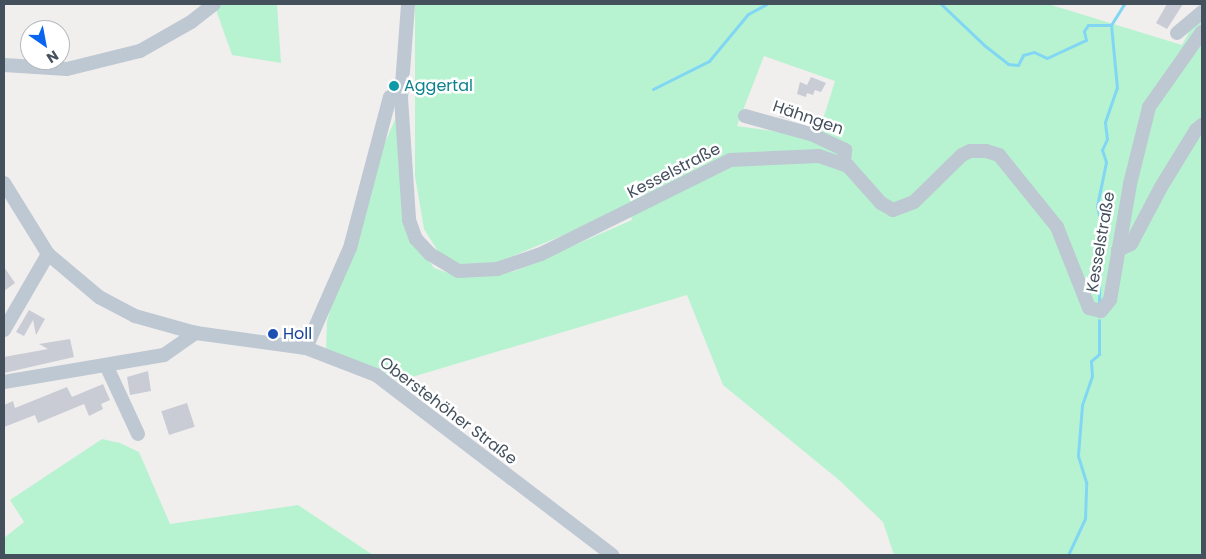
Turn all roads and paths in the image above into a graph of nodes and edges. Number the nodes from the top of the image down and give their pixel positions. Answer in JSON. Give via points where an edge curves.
{"nodes":[{"id":1,"x":214,"y":4,"type":"edge"},
{"id":2,"x":408,"y":4,"type":"edge"},
{"id":3,"x":1202,"y":12,"type":"edge"},
{"id":4,"x":1202,"y":32,"type":"edge"},
{"id":5,"x":1176,"y":33,"type":"dead end"},
{"id":6,"x":4,"y":65,"type":"edge"},
{"id":7,"x":401,"y":98,"type":"junction"},
{"id":8,"x":745,"y":116,"type":"dead end"},
{"id":9,"x":1202,"y":125,"type":"edge"},
{"id":10,"x":844,"y":164,"type":"junction"},
{"id":11,"x":4,"y":183,"type":"edge"},
{"id":12,"x":1118,"y":250,"type":"junction"},
{"id":13,"x":48,"y":254,"type":"junction"},
{"id":14,"x":5,"y":324,"type":"edge"},
{"id":15,"x":196,"y":333,"type":"junction"},
{"id":16,"x":306,"y":348,"type":"junction"},
{"id":17,"x":106,"y":365,"type":"junction"},
{"id":18,"x":4,"y":382,"type":"edge"},
{"id":19,"x":138,"y":434,"type":"dead end"},
{"id":20,"x":612,"y":555,"type":"edge"}],
"edges":[{"from":1,"to":6,"type":"street","via":[[191,22],[140,51],[67,70]]},
{"from":2,"to":7,"type":"street","name":"Kesselstraße"},
{"from":3,"to":5,"type":"street"},
{"from":4,"to":12,"type":"street","name":"Kesselstraße","via":[[1149,107]]},
{"from":7,"to":10,"type":"street","name":"Kesselstraße","via":[[409,220],[416,239],[430,254],[458,271],[497,269],[541,254],[730,160],[820,156]]},
{"from":7,"to":16,"type":"street","via":[[390,97],[350,248]]},
{"from":8,"to":10,"type":"street","name":"Hähngen","via":[[811,134],[845,150]]},
{"from":9,"to":12,"type":"street","via":[[1161,187],[1131,244]]},
{"from":10,"to":12,"type":"street","name":"Kesselstraße","via":[[880,203],[893,210],[914,202],[962,155],[978,150],[999,154],[1057,227],[1089,308],[1096,312],[1104,309],[1110,300]]},
{"from":11,"to":13,"type":"street","name":"Oberstehöher Straße"},
{"from":13,"to":14,"type":"street"},
{"from":13,"to":15,"type":"street","name":"Oberstehöher Straße","via":[[99,297],[135,316]]},
{"from":15,"to":16,"type":"street","name":"Oberstehöher Straße"},
{"from":15,"to":17,"type":"street","via":[[164,355]]},
{"from":16,"to":20,"type":"street","name":"Oberstehöher Straße","via":[[376,375]]},
{"from":17,"to":18,"type":"street"},
{"from":17,"to":19,"type":"street"}]}
